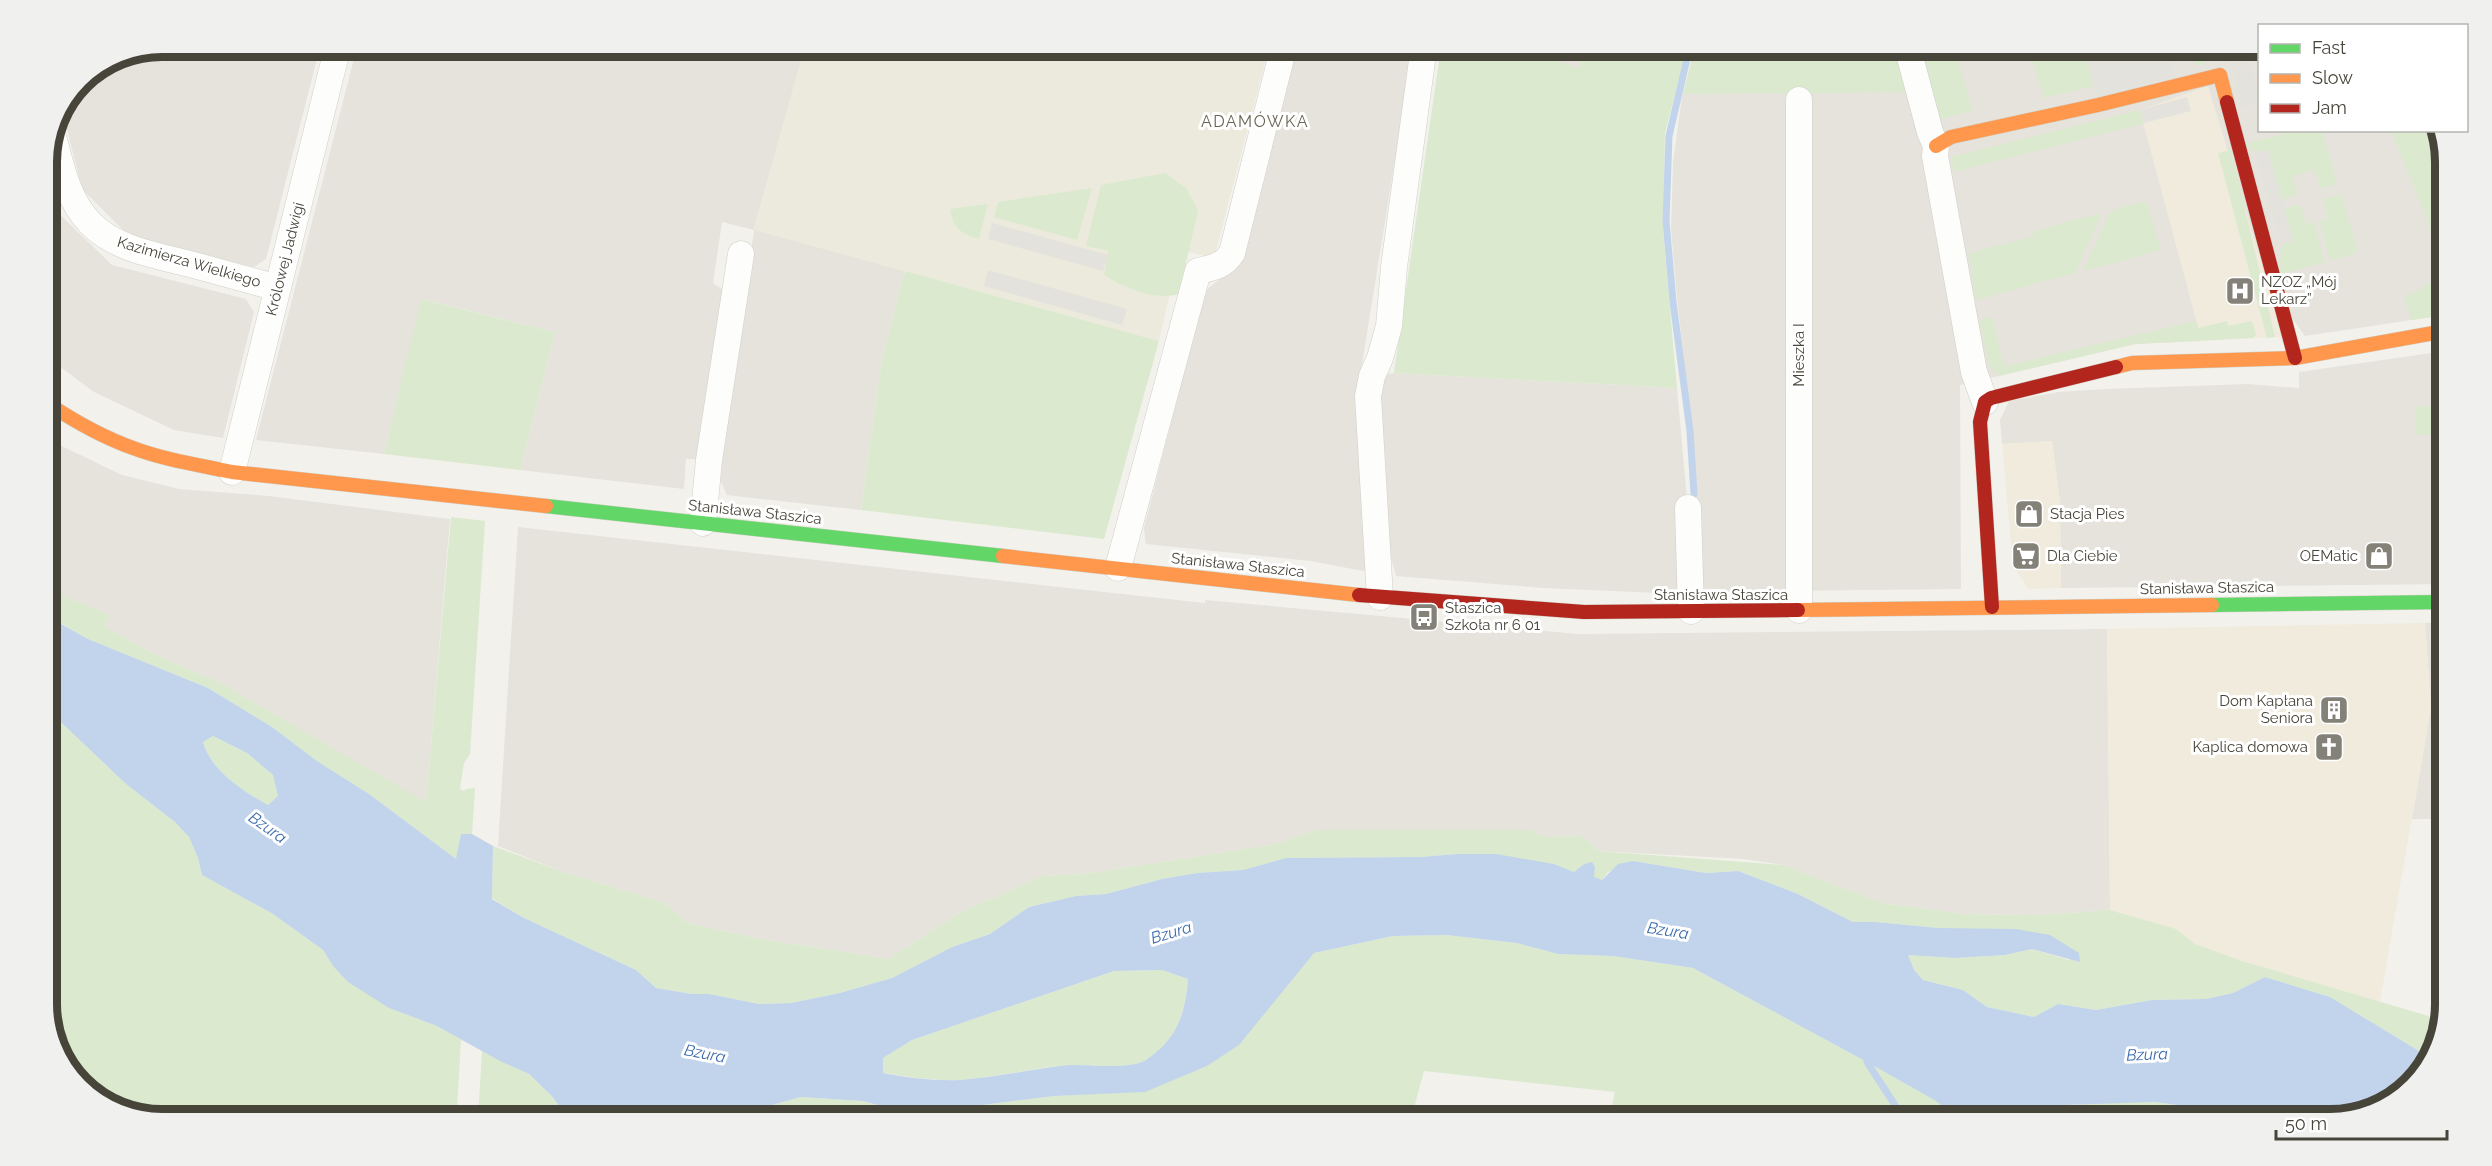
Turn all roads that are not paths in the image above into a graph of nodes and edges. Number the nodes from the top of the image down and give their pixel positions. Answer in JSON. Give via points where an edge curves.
{"nodes":[{"id":1,"x":335,"y":57,"type":"edge"},
{"id":2,"x":1281,"y":57,"type":"edge"},
{"id":3,"x":1423,"y":57,"type":"edge"},
{"id":4,"x":1910,"y":57,"type":"edge"},
{"id":5,"x":1799,"y":100,"type":"dead end"},
{"id":6,"x":1936,"y":146,"type":"junction"},
{"id":7,"x":57,"y":152,"type":"edge"},
{"id":8,"x":741,"y":254,"type":"dead end"},
{"id":9,"x":278,"y":288,"type":"junction"},
{"id":10,"x":2435,"y":333,"type":"edge"},
{"id":11,"x":2295,"y":358,"type":"junction"},
{"id":12,"x":1985,"y":402,"type":"junction"},
{"id":13,"x":57,"y":409,"type":"edge"},
{"id":14,"x":232,"y":472,"type":"junction"},
{"id":15,"x":1688,"y":508,"type":"dead end"},
{"id":16,"x":704,"y":523,"type":"junction"},
{"id":17,"x":1118,"y":568,"type":"junction"},
{"id":18,"x":1380,"y":597,"type":"junction"},
{"id":19,"x":2435,"y":602,"type":"edge"},
{"id":20,"x":1992,"y":607,"type":"junction"},
{"id":21,"x":1799,"y":610,"type":"junction"},
{"id":22,"x":1691,"y":612,"type":"junction"}],
"edges":[{"from":1,"to":9,"type":"street","name":"Królowej Jadwigi"},
{"from":2,"to":17,"type":"street","via":[[1232,253],[1226,262],[1197,271]]},
{"from":3,"to":18,"type":"street","via":[[1389,326],[1368,396]]},
{"from":4,"to":6,"type":"street"},
{"from":5,"to":21,"type":"street","name":"Mieszka I"},
{"from":6,"to":11,"type":"street","via":[[1951,137],[2220,75]]},
{"from":6,"to":12,"type":"street","via":[[1974,372]]},
{"from":7,"to":9,"type":"street","name":"Kazimierza Wielkiego","via":[[74,201],[106,237],[131,248]]},
{"from":8,"to":16,"type":"street","via":[[709,460]]},
{"from":9,"to":14,"type":"street","name":"Królowej Jadwigi"},
{"from":10,"to":11,"type":"street"},
{"from":11,"to":12,"type":"street","via":[[2132,363]]},
{"from":12,"to":20,"type":"street","via":[[1980,422]]},
{"from":13,"to":14,"type":"street","name":"Stanisława Staszica","via":[[120,443]]},
{"from":14,"to":16,"type":"street","name":"Stanisława Staszica"},
{"from":15,"to":22,"type":"street"},
{"from":16,"to":17,"type":"street","name":"Stanisława Staszica"},
{"from":17,"to":18,"type":"street","name":"Stanisława Staszica"},
{"from":18,"to":22,"type":"street","name":"Stanisława Staszica","via":[[1584,612]]},
{"from":19,"to":20,"type":"street","name":"Stanisława Staszica"},
{"from":20,"to":21,"type":"street","name":"Stanisława Staszica"},
{"from":21,"to":22,"type":"street","name":"Stanisława Staszica"}]}
